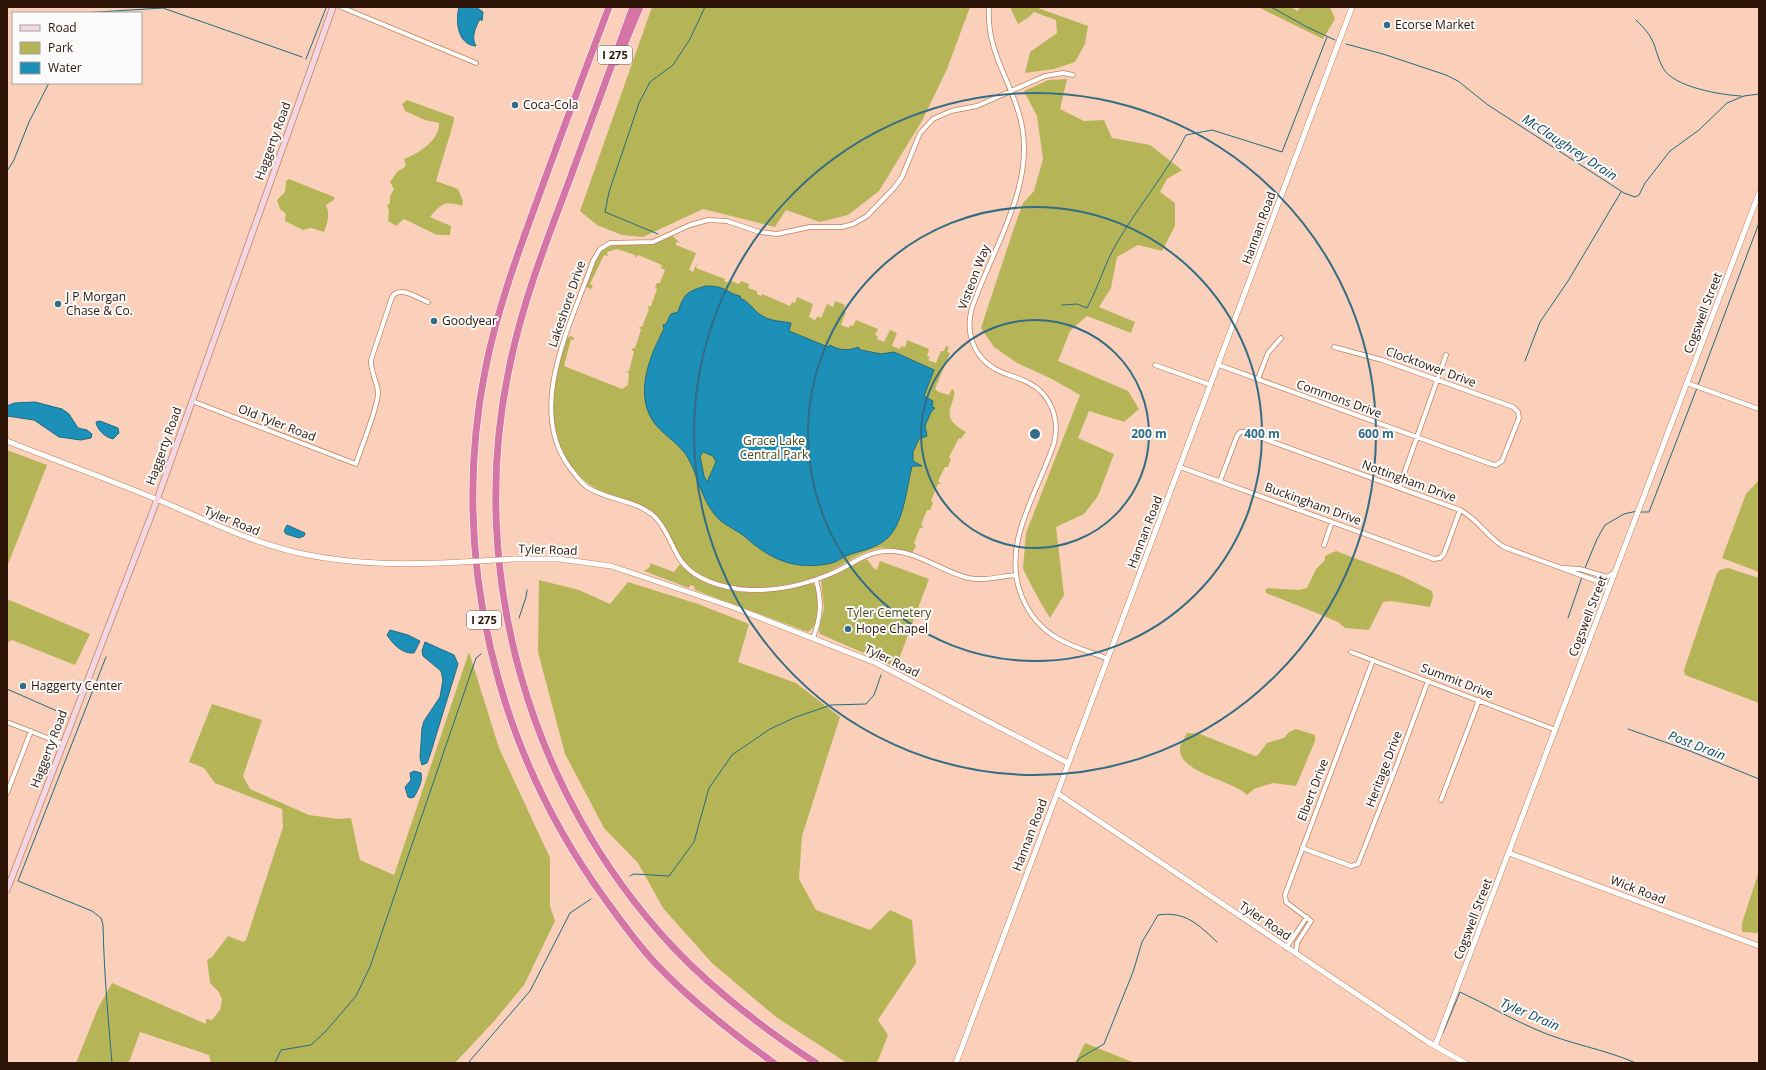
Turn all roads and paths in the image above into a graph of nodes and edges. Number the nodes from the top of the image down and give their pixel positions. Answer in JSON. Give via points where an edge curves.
{"nodes":[{"id":1,"x":333,"y":7,"type":"edge"},
{"id":2,"x":341,"y":7,"type":"edge"},
{"id":3,"x":605,"y":7,"type":"edge"},
{"id":4,"x":609,"y":7,"type":"edge"},
{"id":5,"x":633,"y":7,"type":"edge"},
{"id":6,"x":640,"y":7,"type":"edge"},
{"id":7,"x":988,"y":7,"type":"edge"},
{"id":8,"x":1352,"y":7,"type":"edge"},
{"id":9,"x":593,"y":48,"type":"junction"},
{"id":10,"x":476,"y":63,"type":"dead end"},
{"id":11,"x":1073,"y":75,"type":"dead end"},
{"id":12,"x":1010,"y":90,"type":"junction"},
{"id":13,"x":598,"y":104,"type":"junction"},
{"id":14,"x":1759,"y":193,"type":"edge"},
{"id":15,"x":428,"y":302,"type":"dead end"},
{"id":16,"x":1281,"y":338,"type":"dead end"},
{"id":17,"x":1334,"y":347,"type":"dead end"},
{"id":18,"x":1446,"y":355,"type":"dead end"},
{"id":19,"x":1155,"y":365,"type":"dead end"},
{"id":20,"x":1219,"y":365,"type":"junction"},
{"id":21,"x":1258,"y":379,"type":"junction"},
{"id":22,"x":1437,"y":380,"type":"junction"},
{"id":23,"x":1687,"y":383,"type":"junction"},
{"id":24,"x":1211,"y":385,"type":"junction"},
{"id":25,"x":192,"y":401,"type":"junction"},
{"id":26,"x":1759,"y":409,"type":"edge"},
{"id":27,"x":1416,"y":437,"type":"junction"},
{"id":28,"x":7,"y":441,"type":"edge"},
{"id":29,"x":1499,"y":464,"type":"joint"},
{"id":30,"x":1180,"y":467,"type":"junction"},
{"id":31,"x":1220,"y":481,"type":"junction"},
{"id":32,"x":1399,"y":488,"type":"junction"},
{"id":33,"x":157,"y":500,"type":"junction"},
{"id":34,"x":1460,"y":510,"type":"junction"},
{"id":35,"x":1332,"y":522,"type":"junction"},
{"id":36,"x":1324,"y":545,"type":"dead end"},
{"id":37,"x":1560,"y":567,"type":"junction"},
{"id":38,"x":1616,"y":572,"type":"junction"},
{"id":39,"x":1015,"y":575,"type":"junction"},
{"id":40,"x":816,"y":580,"type":"junction"},
{"id":41,"x":1609,"y":590,"type":"junction"},
{"id":42,"x":813,"y":638,"type":"junction"},
{"id":43,"x":1351,"y":652,"type":"dead end"},
{"id":44,"x":1108,"y":659,"type":"junction"},
{"id":45,"x":1373,"y":660,"type":"junction"},
{"id":46,"x":1428,"y":681,"type":"junction"},
{"id":47,"x":1479,"y":700,"type":"junction"},
{"id":48,"x":7,"y":722,"type":"edge"},
{"id":49,"x":1556,"y":730,"type":"junction"},
{"id":50,"x":31,"y":731,"type":"junction"},
{"id":51,"x":63,"y":744,"type":"junction"},
{"id":52,"x":1068,"y":763,"type":"junction"},
{"id":53,"x":7,"y":793,"type":"edge"},
{"id":54,"x":1057,"y":793,"type":"junction"},
{"id":55,"x":1442,"y":800,"type":"dead end"},
{"id":56,"x":1302,"y":848,"type":"junction"},
{"id":57,"x":1509,"y":853,"type":"junction"},
{"id":58,"x":7,"y":890,"type":"edge"},
{"id":59,"x":1308,"y":918,"type":"junction"},
{"id":60,"x":1759,"y":946,"type":"edge"},
{"id":61,"x":1286,"y":948,"type":"junction"},
{"id":62,"x":1296,"y":954,"type":"junction"},
{"id":63,"x":1435,"y":1046,"type":"junction"},
{"id":64,"x":774,"y":1063,"type":"edge"},
{"id":65,"x":816,"y":1063,"type":"edge"},
{"id":66,"x":956,"y":1063,"type":"edge"},
{"id":67,"x":1465,"y":1063,"type":"edge"}],
"edges":[{"from":1,"to":25,"type":"main road","name":"Haggerty Road"},
{"from":2,"to":10,"type":"street"},
{"from":3,"to":9,"type":"highway"},
{"from":4,"to":9,"type":"highway","number":"I 275"},
{"from":5,"to":13,"type":"highway","number":"I 275"},
{"from":6,"to":13,"type":"highway"},
{"from":7,"to":12,"type":"street","name":"Visteon Way","via":[[989,33],[994,52]]},
{"from":8,"to":20,"type":"street","name":"Hannan Road"},
{"from":9,"to":64,"type":"highway","number":"I 275","via":[[511,271],[485,369],[476,433],[473,487],[481,604],[495,670],[516,737],[542,796],[574,855],[654,962],[718,1021]]},
{"from":11,"to":12,"type":"street","name":"Lakeshore Drive","via":[[1063,73],[1044,76]]},
{"from":12,"to":39,"type":"street","name":"Visteon Way","via":[[1022,126],[1024,154],[1021,177],[1014,202],[973,304],[969,323],[971,339],[983,359],[996,369],[1036,388],[1048,402],[1055,418],[1053,446],[1017,541]]},
{"from":12,"to":40,"type":"street","name":"Lakeshore Drive","via":[[974,107],[946,112],[929,122],[918,138],[902,177],[894,188],[867,216],[856,222],[842,227],[813,227],[776,234],[762,233],[727,221],[708,220],[649,243],[610,243],[600,249],[593,261],[556,368],[550,414],[553,435],[561,456],[587,487],[640,507],[653,516],[662,526],[682,562],[689,570],[708,580],[730,588],[754,590]]},
{"from":13,"to":65,"type":"highway","number":"I 275","via":[[533,279],[503,401],[497,453],[497,525],[512,643],[530,706],[555,769],[591,839],[625,889],[670,944],[713,986],[757,1023]]},
{"from":14,"to":23,"type":"street","name":"Cogswell Street"},
{"from":15,"to":25,"type":"street","name":"Old Tyler Road","via":[[401,291],[392,297],[371,360],[378,388],[377,400],[356,464]]},
{"from":16,"to":21,"type":"street","via":[[1268,353]]},
{"from":17,"to":22,"type":"street","name":"Clocktower Drive","via":[[1382,360]]},
{"from":18,"to":22,"type":"street"},
{"from":19,"to":24,"type":"street"},
{"from":20,"to":21,"type":"street","name":"Commons Drive"},
{"from":20,"to":24,"type":"street","name":"Hannan Road"},
{"from":21,"to":27,"type":"street","name":"Commons Drive"},
{"from":22,"to":27,"type":"street"},
{"from":22,"to":29,"type":"street","name":"Clocktower Drive","via":[[1511,406],[1518,412],[1519,418],[1503,460]]},
{"from":23,"to":26,"type":"street"},
{"from":23,"to":38,"type":"street","name":"Cogswell Street"},
{"from":24,"to":30,"type":"street","name":"Hannan Road"},
{"from":25,"to":33,"type":"main road","name":"Haggerty Road"},
{"from":27,"to":29,"type":"street","name":"Commons Drive","via":[[1491,464]]},
{"from":27,"to":32,"type":"street"},
{"from":28,"to":33,"type":"street","name":"Tyler Road"},
{"from":30,"to":31,"type":"street","name":"Buckingham Drive"},
{"from":30,"to":44,"type":"street","name":"Hannan Road"},
{"from":31,"to":32,"type":"street","name":"Nottingham Drive","via":[[1240,432]]},
{"from":31,"to":35,"type":"street","name":"Buckingham Drive"},
{"from":32,"to":34,"type":"street","name":"Nottingham Drive"},
{"from":33,"to":42,"type":"street","name":"Tyler Road","bridge":true,"via":[[253,540],[310,556],[351,562],[385,564],[559,559],[616,567]]},
{"from":33,"to":51,"type":"main road","name":"Haggerty Road"},
{"from":34,"to":35,"type":"street","name":"Buckingham Drive","via":[[1444,554],[1440,558],[1431,558]]},
{"from":34,"to":37,"type":"street","name":"Nottingham Drive","via":[[1474,519],[1500,544]]},
{"from":35,"to":36,"type":"street"},
{"from":37,"to":38,"type":"street","name":"Nottingham Drive","via":[[1580,569],[1607,577]]},
{"from":37,"to":41,"type":"street","name":"Nottingham Drive","via":[[1604,584]]},
{"from":38,"to":41,"type":"street","name":"Cogswell Street"},
{"from":39,"to":40,"type":"street","name":"Lakeshore Drive","via":[[985,579],[968,578],[906,554],[887,551],[868,555]]},
{"from":39,"to":44,"type":"street","name":"Visteon Way","via":[[1025,605],[1042,627],[1064,642]]},
{"from":40,"to":42,"type":"street","via":[[821,607]]},
{"from":41,"to":49,"type":"street","name":"Cogswell Street"},
{"from":42,"to":52,"type":"street","name":"Tyler Road","via":[[896,672]]},
{"from":43,"to":45,"type":"street","name":"Summit Drive"},
{"from":44,"to":52,"type":"street","name":"Hannan Road"},
{"from":45,"to":46,"type":"street","name":"Summit Drive"},
{"from":45,"to":56,"type":"street","name":"Elbert Drive"},
{"from":46,"to":47,"type":"street","name":"Summit Drive"},
{"from":46,"to":56,"type":"street","name":"Heritage Drive","via":[[1358,864],[1351,866]]},
{"from":47,"to":49,"type":"street","name":"Summit Drive"},
{"from":47,"to":55,"type":"street"},
{"from":48,"to":50,"type":"street"},
{"from":49,"to":57,"type":"street","name":"Cogswell Street"},
{"from":50,"to":51,"type":"street"},
{"from":50,"to":53,"type":"street"},
{"from":51,"to":58,"type":"main road","name":"Haggerty Road"},
{"from":52,"to":54,"type":"street","name":"Hannan Road"},
{"from":54,"to":61,"type":"street","name":"Tyler Road"},
{"from":54,"to":66,"type":"street","name":"Hannan Road"},
{"from":56,"to":59,"type":"street","name":"Elbert Drive","via":[[1284,900]]},
{"from":57,"to":60,"type":"street","name":"Wick Road"},
{"from":57,"to":63,"type":"street","name":"Cogswell Street"},
{"from":59,"to":61,"type":"street"},
{"from":59,"to":62,"type":"street","via":[[1311,923],[1297,943]]},
{"from":61,"to":62,"type":"street","name":"Tyler Road"},
{"from":62,"to":63,"type":"street","name":"Tyler Road"},
{"from":63,"to":67,"type":"street","name":"Tyler Road"}]}
